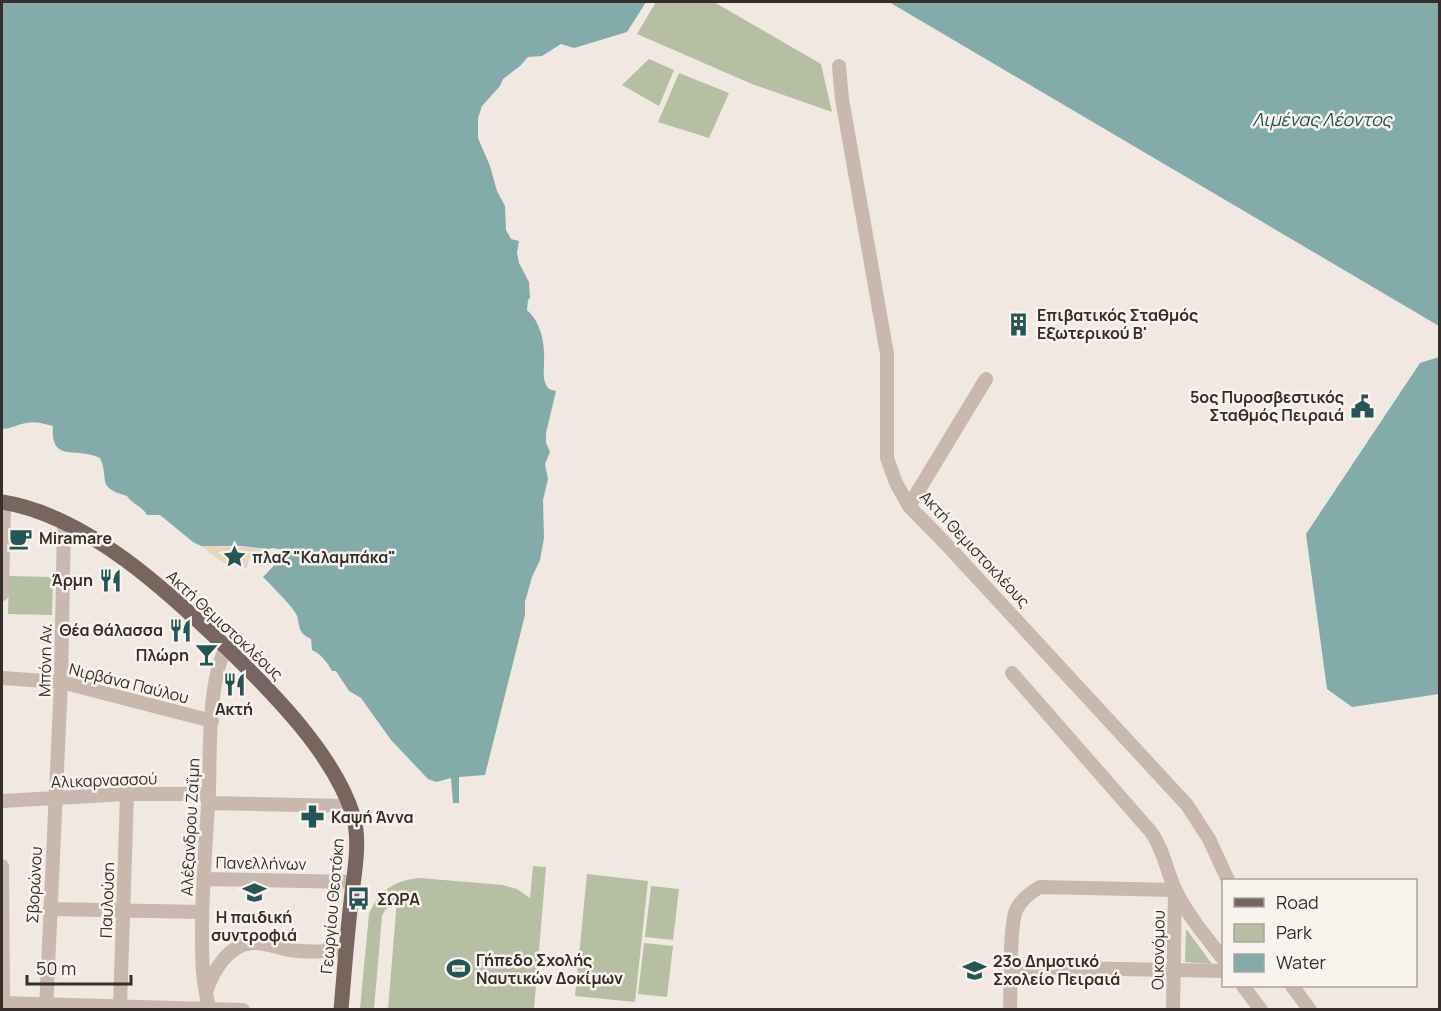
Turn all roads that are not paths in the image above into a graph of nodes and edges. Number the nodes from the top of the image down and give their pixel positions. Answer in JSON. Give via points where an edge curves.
{"nodes":[{"id":1,"x":839,"y":66,"type":"dead end"},
{"id":2,"x":986,"y":379,"type":"dead end"},
{"id":3,"x":3,"y":503,"type":"edge"},
{"id":4,"x":909,"y":506,"type":"junction"},
{"id":5,"x":64,"y":522,"type":"junction"},
{"id":6,"x":2,"y":594,"type":"edge"},
{"id":7,"x":226,"y":648,"type":"junction"},
{"id":8,"x":1012,"y":673,"type":"dead end"},
{"id":9,"x":2,"y":678,"type":"edge"},
{"id":10,"x":61,"y":682,"type":"junction"},
{"id":11,"x":212,"y":721,"type":"junction"},
{"id":12,"x":127,"y":794,"type":"junction"},
{"id":13,"x":56,"y":798,"type":"junction"},
{"id":14,"x":208,"y":798,"type":"junction"},
{"id":15,"x":2,"y":801,"type":"edge"},
{"id":16,"x":350,"y":807,"type":"junction"},
{"id":17,"x":2,"y":866,"type":"edge"},
{"id":18,"x":204,"y":879,"type":"junction"},
{"id":19,"x":1228,"y":879,"type":"edge"},
{"id":20,"x":353,"y":882,"type":"junction"},
{"id":21,"x":1175,"y":890,"type":"junction"},
{"id":22,"x":50,"y":909,"type":"junction"},
{"id":23,"x":123,"y":909,"type":"junction"},
{"id":24,"x":202,"y":912,"type":"junction"},
{"id":25,"x":346,"y":949,"type":"junction"},
{"id":26,"x":1222,"y":957,"type":"edge"},
{"id":27,"x":1011,"y":967,"type":"junction"},
{"id":28,"x":1174,"y":970,"type":"junction"},
{"id":29,"x":1222,"y":971,"type":"edge"},
{"id":30,"x":1244,"y":987,"type":"edge"},
{"id":31,"x":1293,"y":987,"type":"edge"},
{"id":32,"x":205,"y":994,"type":"junction"},
{"id":33,"x":2,"y":1003,"type":"edge"},
{"id":34,"x":120,"y":1006,"type":"junction"},
{"id":35,"x":46,"y":1007,"type":"edge"},
{"id":36,"x":149,"y":1009,"type":"edge"},
{"id":37,"x":210,"y":1009,"type":"edge"},
{"id":38,"x":243,"y":1010,"type":"edge"},
{"id":39,"x":341,"y":1010,"type":"edge"},
{"id":40,"x":1010,"y":1010,"type":"edge"},
{"id":41,"x":1173,"y":1010,"type":"edge"},
{"id":42,"x":1261,"y":1010,"type":"edge"},
{"id":43,"x":1310,"y":1010,"type":"edge"}],
"edges":[{"from":1,"to":4,"type":"street","name":"Ακτή Θεμιστοκλέους","via":[[887,354],[887,458]]},
{"from":2,"to":4,"type":"street"},
{"from":3,"to":5,"type":"main road","name":"Ακτή Θεμιστοκλέους"},
{"from":3,"to":6,"type":"street"},
{"from":4,"to":19,"type":"street","name":"Ακτή Θεμιστοκλέους","via":[[1187,805]]},
{"from":5,"to":7,"type":"main road","name":"Ακτή Θεμιστοκλέους","via":[[157,584]]},
{"from":5,"to":10,"type":"street","name":"Μπόνη Αν."},
{"from":7,"to":11,"type":"street","name":"Αλέξανδρου Ζαΐμη","via":[[218,662]]},
{"from":7,"to":16,"type":"main road","name":"Ακτή Θεμιστοκλέους","via":[[291,715],[334,774]]},
{"from":8,"to":21,"type":"street","via":[[1151,832],[1163,853]]},
{"from":9,"to":10,"type":"street","name":"Νιρβάνα Παύλου"},
{"from":10,"to":11,"type":"street","name":"Νιρβάνα Παύλου"},
{"from":10,"to":13,"type":"street","name":"Μπόνη Αν."},
{"from":11,"to":14,"type":"street","name":"Αλέξανδρου Ζαΐμη"},
{"from":12,"to":13,"type":"street","name":"Αλικαρνασσού"},
{"from":12,"to":14,"type":"street","name":"Αλικαρνασσού"},
{"from":12,"to":23,"type":"street","name":"Παυλούση"},
{"from":13,"to":15,"type":"street","name":"Αλικαρνασσού"},
{"from":13,"to":22,"type":"street","name":"Σβορώνου"},
{"from":14,"to":16,"type":"street","name":"Αλικαρνασσού"},
{"from":14,"to":18,"type":"street","name":"Αλέξανδρου Ζαΐμη"},
{"from":16,"to":20,"type":"main road","name":"Γεωργίου Θεοτόκη","via":[[356,831]]},
{"from":17,"to":33,"type":"street"},
{"from":18,"to":20,"type":"street","name":"Πανελλήνων"},
{"from":18,"to":24,"type":"street","name":"Αλέξανδρου Ζαΐμη"},
{"from":20,"to":25,"type":"main road","name":"Γεωργίου Θεοτόκη"},
{"from":21,"to":26,"type":"street"},
{"from":21,"to":27,"type":"street","via":[[1040,887],[1016,909]]},
{"from":21,"to":28,"type":"street","name":"Οικονόμου"},
{"from":22,"to":23,"type":"street"},
{"from":22,"to":35,"type":"street","name":"Σβορώνου"},
{"from":23,"to":24,"type":"street"},
{"from":23,"to":34,"type":"street","name":"Παυλούση"},
{"from":24,"to":32,"type":"street","name":"Αλέξανδρου Ζαΐμη"},
{"from":25,"to":32,"type":"street","via":[[308,952],[252,943],[242,946],[217,967]]},
{"from":25,"to":39,"type":"main road","name":"Γεωργίου Θεοτόκη"},
{"from":27,"to":28,"type":"street"},
{"from":27,"to":40,"type":"street"},
{"from":28,"to":29,"type":"street"},
{"from":28,"to":41,"type":"street","name":"Οικονόμου"},
{"from":30,"to":42,"type":"street"},
{"from":31,"to":43,"type":"street"},
{"from":32,"to":37,"type":"street","name":"Αλέξανδρου Ζαΐμη"},
{"from":33,"to":35,"type":"street"},
{"from":34,"to":35,"type":"street"},
{"from":34,"to":36,"type":"street"},
{"from":36,"to":37,"type":"street"},
{"from":37,"to":38,"type":"street"}]}
